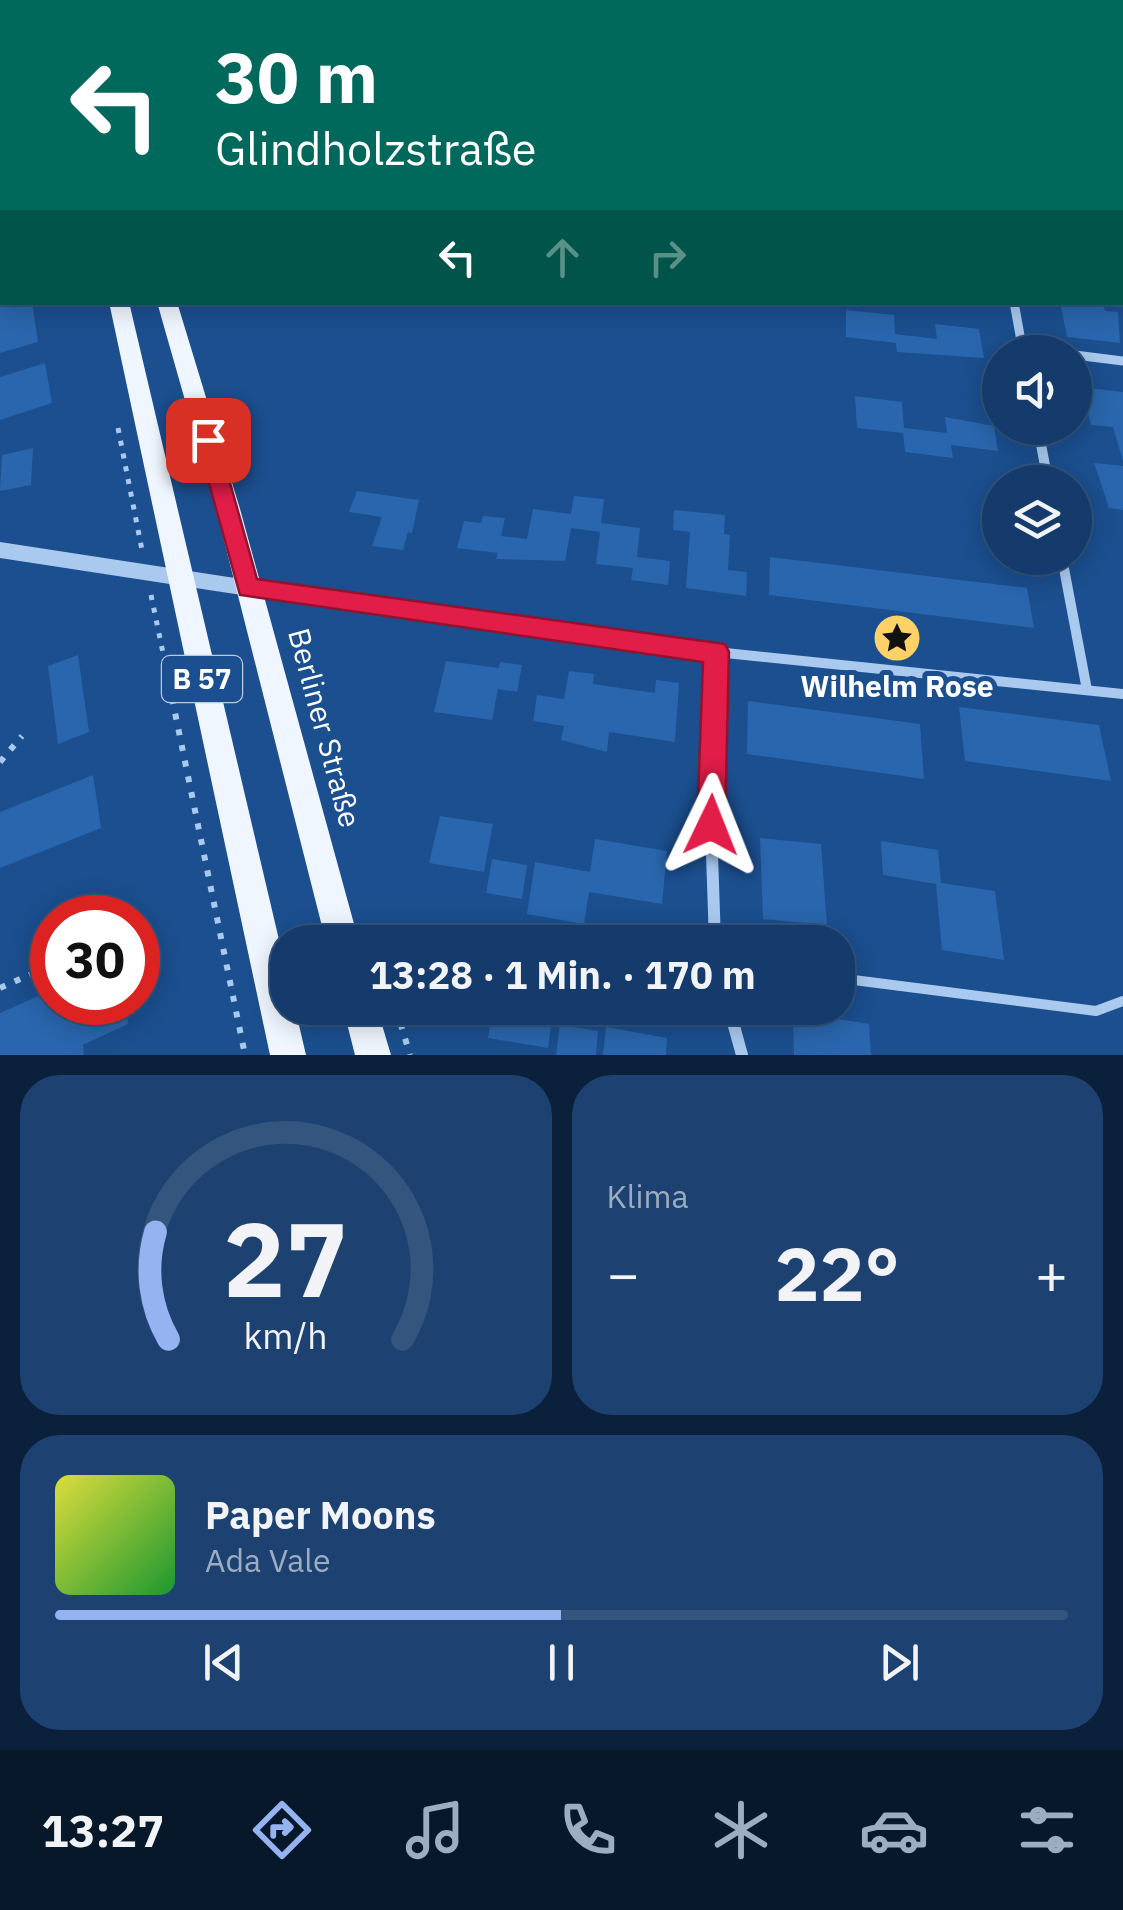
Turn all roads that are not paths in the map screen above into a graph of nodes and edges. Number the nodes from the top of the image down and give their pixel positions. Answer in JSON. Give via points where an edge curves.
{"nodes":[{"id":1,"x":120,"y":305,"type":"edge"},
{"id":2,"x":168,"y":305,"type":"edge"},
{"id":3,"x":1015,"y":305,"type":"edge"},
{"id":4,"x":1020,"y":335,"type":"edge"},
{"id":5,"x":1092,"y":357,"type":"edge"},
{"id":6,"x":1123,"y":361,"type":"edge"},
{"id":7,"x":0,"y":550,"type":"edge"},
{"id":8,"x":1065,"y":575,"type":"edge"},
{"id":9,"x":179,"y":578,"type":"junction"},
{"id":10,"x":248,"y":588,"type":"junction"},
{"id":11,"x":716,"y":652,"type":"junction"},
{"id":12,"x":1088,"y":690,"type":"junction"},
{"id":13,"x":1123,"y":694,"type":"edge"},
{"id":14,"x":338,"y":925,"type":"edge"},
{"id":15,"x":714,"y":925,"type":"edge"},
{"id":16,"x":855,"y":980,"type":"edge"},
{"id":17,"x":1123,"y":1000,"type":"edge"},
{"id":18,"x":365,"y":1025,"type":"edge"},
{"id":19,"x":734,"y":1025,"type":"edge"},
{"id":20,"x":288,"y":1055,"type":"edge"},
{"id":21,"x":373,"y":1055,"type":"edge"},
{"id":22,"x":742,"y":1055,"type":"edge"}],
"edges":[{"from":1,"to":9,"type":"main road","number":"B 57"},
{"from":2,"to":10,"type":"main road","name":"Berliner Straße","number":"B 57"},
{"from":3,"to":4,"type":"street"},
{"from":5,"to":6,"type":"street"},
{"from":7,"to":9,"type":"street"},
{"from":8,"to":12,"type":"street"},
{"from":9,"to":10,"type":"street"},
{"from":9,"to":20,"type":"main road","number":"B 57"},
{"from":10,"to":11,"type":"street"},
{"from":10,"to":14,"type":"main road","name":"Berliner Straße","number":"B 57"},
{"from":11,"to":12,"type":"street"},
{"from":11,"to":15,"type":"street"},
{"from":12,"to":13,"type":"street"},
{"from":16,"to":17,"type":"lane","via":[[1096,1012]]},
{"from":18,"to":21,"type":"main road"},
{"from":19,"to":22,"type":"street"}]}
